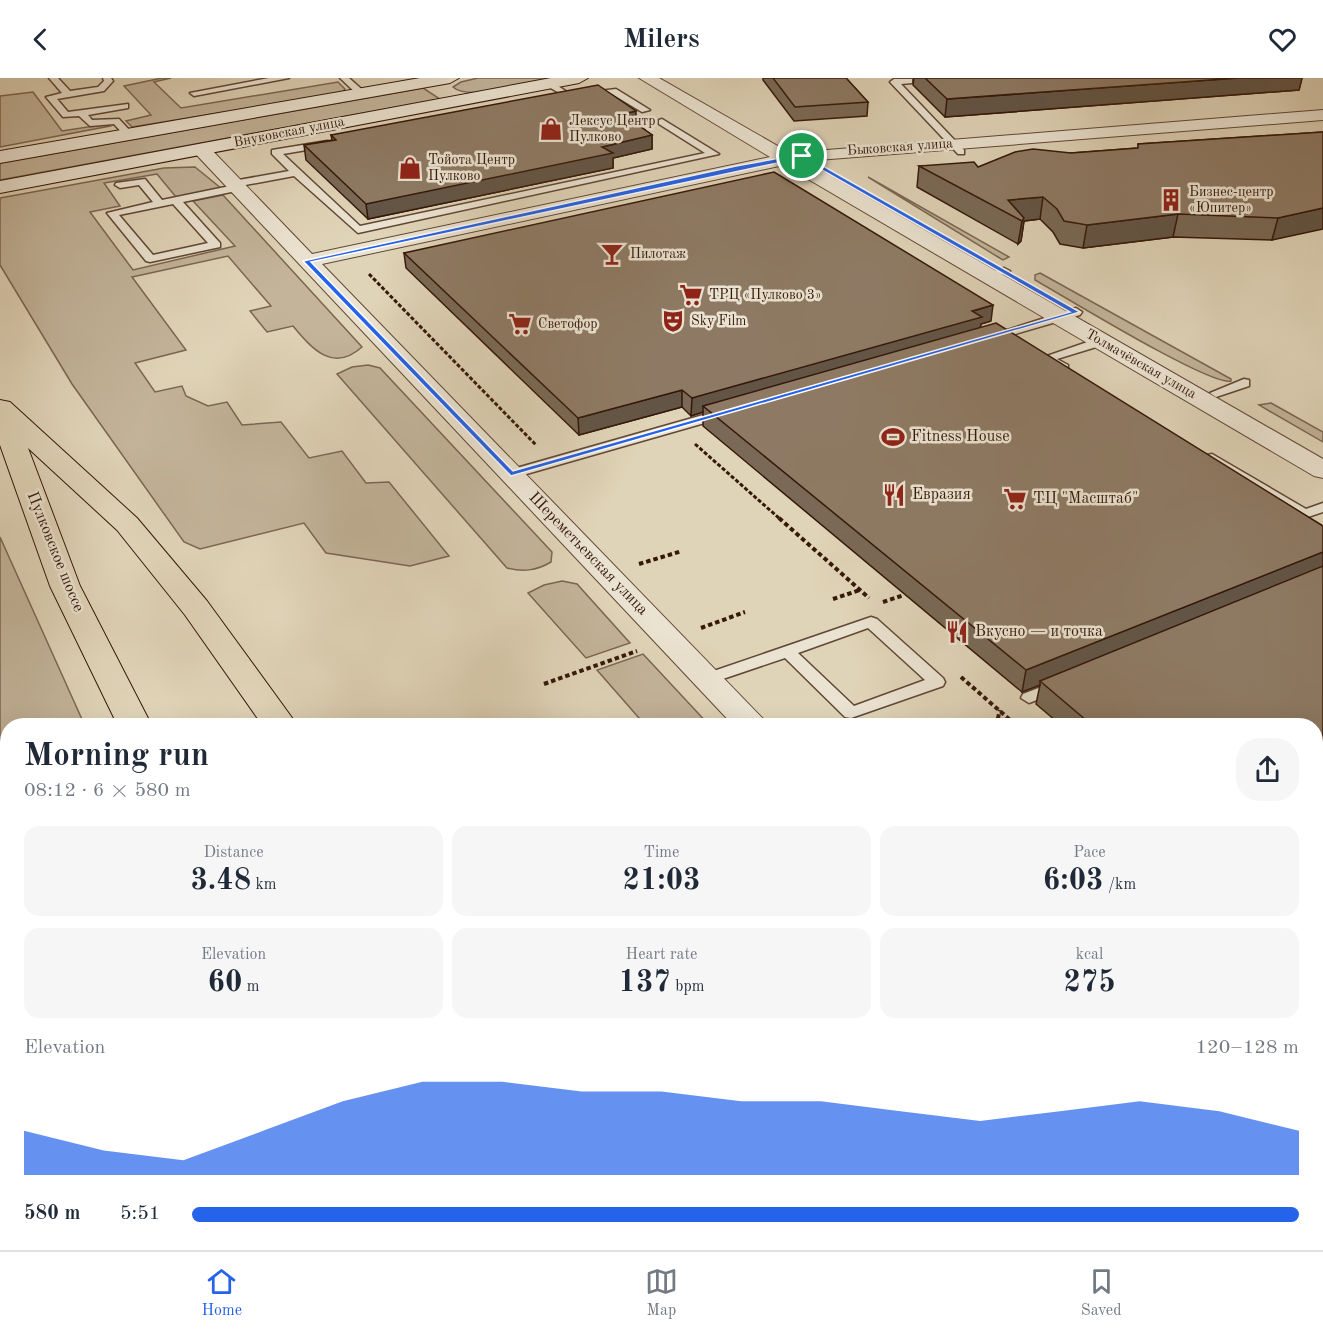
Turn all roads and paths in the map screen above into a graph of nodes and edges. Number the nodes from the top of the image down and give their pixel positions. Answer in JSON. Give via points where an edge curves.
{"nodes":[{"id":1,"x":53,"y":78,"type":"edge"},
{"id":2,"x":235,"y":78,"type":"edge"},
{"id":3,"x":285,"y":78,"type":"edge"},
{"id":4,"x":344,"y":78,"type":"edge"},
{"id":5,"x":452,"y":78,"type":"edge"},
{"id":6,"x":647,"y":78,"type":"edge"},
{"id":7,"x":667,"y":78,"type":"edge"},
{"id":8,"x":111,"y":79,"type":"edge"},
{"id":9,"x":909,"y":81,"type":"dead end"},
{"id":10,"x":580,"y":87,"type":"edge"},
{"id":11,"x":69,"y":94,"type":"junction"},
{"id":12,"x":362,"y":94,"type":"junction"},
{"id":13,"x":483,"y":96,"type":"junction"},
{"id":14,"x":562,"y":100,"type":"edge"},
{"id":15,"x":125,"y":106,"type":"dead end"},
{"id":16,"x":645,"y":110,"type":"dead end"},
{"id":17,"x":81,"y":113,"type":"junction"},
{"id":18,"x":1323,"y":115,"type":"edge"},
{"id":19,"x":662,"y":122,"type":"dead end"},
{"id":20,"x":1323,"y":125,"type":"edge"},
{"id":21,"x":128,"y":134,"type":"junction"},
{"id":22,"x":340,"y":141,"type":"edge"},
{"id":23,"x":956,"y":148,"type":"junction"},
{"id":24,"x":200,"y":149,"type":"junction"},
{"id":25,"x":0,"y":157,"type":"edge"},
{"id":26,"x":802,"y":161,"type":"junction"},
{"id":27,"x":297,"y":172,"type":"junction"},
{"id":28,"x":120,"y":185,"type":"dead end"},
{"id":29,"x":235,"y":186,"type":"junction"},
{"id":30,"x":0,"y":187,"type":"edge"},
{"id":31,"x":176,"y":201,"type":"junction"},
{"id":32,"x":160,"y":204,"type":"junction"},
{"id":33,"x":311,"y":265,"type":"junction"},
{"id":34,"x":366,"y":271,"type":"dead end"},
{"id":35,"x":1068,"y":315,"type":"junction"},
{"id":36,"x":1102,"y":341,"type":"junction"},
{"id":37,"x":973,"y":342,"type":"edge"},
{"id":38,"x":1077,"y":376,"type":"edge"},
{"id":39,"x":1244,"y":383,"type":"dead end"},
{"id":40,"x":1216,"y":393,"type":"junction"},
{"id":41,"x":0,"y":408,"type":"edge"},
{"id":42,"x":738,"y":409,"type":"edge"},
{"id":43,"x":675,"y":427,"type":"junction"},
{"id":44,"x":1196,"y":448,"type":"edge"},
{"id":45,"x":1323,"y":453,"type":"edge"},
{"id":46,"x":553,"y":462,"type":"junction"},
{"id":47,"x":1323,"y":470,"type":"edge"},
{"id":48,"x":511,"y":474,"type":"junction"},
{"id":49,"x":1323,"y":507,"type":"edge"},
{"id":50,"x":682,"y":551,"type":"dead end"},
{"id":51,"x":607,"y":574,"type":"junction"},
{"id":52,"x":860,"y":590,"type":"junction"},
{"id":53,"x":904,"y":594,"type":"edge"},
{"id":54,"x":833,"y":600,"type":"dead end"},
{"id":55,"x":646,"y":648,"type":"dead end"},
{"id":56,"x":787,"y":651,"type":"junction"},
{"id":57,"x":955,"y":672,"type":"dead end"},
{"id":58,"x":708,"y":679,"type":"junction"},
{"id":59,"x":1073,"y":680,"type":"edge"},
{"id":60,"x":544,"y":684,"type":"dead end"},
{"id":61,"x":1029,"y":698,"type":"edge"},
{"id":62,"x":131,"y":718,"type":"edge"},
{"id":63,"x":275,"y":718,"type":"edge"},
{"id":64,"x":745,"y":718,"type":"edge"},
{"id":65,"x":1008,"y":718,"type":"edge"}],
"edges":[{"from":1,"to":11,"type":"lane"},
{"from":2,"to":3,"type":"lane","via":[[193,89]]},
{"from":4,"to":12,"type":"lane"},
{"from":5,"to":12,"type":"street","name":"Внуковская улица"},
{"from":5,"to":13,"type":"street","via":[[441,82],[442,89]]},
{"from":6,"to":26,"type":"street","name":"Толмачёвская улица"},
{"from":7,"to":26,"type":"street","name":"Толмачёвская улица"},
{"from":8,"to":11,"type":"lane","via":[[101,89]]},
{"from":9,"to":23,"type":"lane","via":[[894,82]]},
{"from":10,"to":13,"type":"street","name":"Внуковская улица","via":[[549,83]]},
{"from":10,"to":14,"type":"lane"},
{"from":10,"to":16,"type":"lane","via":[[613,91]]},
{"from":11,"to":17,"type":"lane","via":[[51,97],[66,116]]},
{"from":12,"to":21,"type":"street","name":"Внуковская улица"},
{"from":13,"to":24,"type":"street","name":"Внуковская улица"},
{"from":15,"to":17,"type":"lane"},
{"from":17,"to":21,"type":"lane","via":[[90,123],[116,121]]},
{"from":18,"to":23,"type":"street","name":"Быковская улица"},
{"from":19,"to":27,"type":"lane","via":[[714,154],[358,230]]},
{"from":20,"to":23,"type":"street","name":"Быковская улица"},
{"from":21,"to":25,"type":"street","name":"Внуковская улица"},
{"from":22,"to":27,"type":"lane","via":[[275,152]]},
{"from":23,"to":26,"type":"street","name":"Быковская улица"},
{"from":24,"to":29,"type":"street","name":"Шереметьевская улица"},
{"from":24,"to":30,"type":"street","name":"Внуковская улица"},
{"from":26,"to":33,"type":"street","name":"Быковская улица"},
{"from":26,"to":35,"type":"street","name":"Толмачёвская улица"},
{"from":27,"to":29,"type":"lane"},
{"from":28,"to":32,"type":"lane","via":[[141,182]]},
{"from":29,"to":31,"type":"lane"},
{"from":29,"to":33,"type":"street","name":"Шереметьевская улица"},
{"from":31,"to":32,"type":"lane"},
{"from":31,"to":32,"type":"lane","via":[[216,245],[150,260],[112,213]]},
{"from":33,"to":48,"type":"street","name":"Шереметьевская улица"},
{"from":34,"to":46,"type":"path"},
{"from":35,"to":36,"type":"street","name":"Толмачёвская улица"},
{"from":35,"to":37,"type":"lane"},
{"from":35,"to":40,"type":"street","name":"Толмачёвская улица"},
{"from":36,"to":38,"type":"lane","via":[[1047,358]]},
{"from":36,"to":47,"type":"street","name":"Толмачёвская улица"},
{"from":39,"to":40,"type":"lane"},
{"from":40,"to":45,"type":"street","name":"Толмачёвская улица"},
{"from":41,"to":62,"type":"main road","name":"Пулковское шоссе","via":[[65,586]]},
{"from":41,"to":63,"type":"main road","via":[[127,524],[195,608]]},
{"from":42,"to":43,"type":"lane"},
{"from":43,"to":46,"type":"lane"},
{"from":43,"to":52,"type":"path"},
{"from":44,"to":49,"type":"lane","via":[[1305,514]]},
{"from":46,"to":48,"type":"lane"},
{"from":48,"to":51,"type":"street","name":"Шереметьевская улица"},
{"from":50,"to":51,"type":"path"},
{"from":51,"to":58,"type":"street","name":"Шереметьевская улица"},
{"from":52,"to":53,"type":"path","via":[[876,604]]},
{"from":52,"to":54,"type":"path"},
{"from":55,"to":60,"type":"path"},
{"from":56,"to":56,"type":"lane","via":[[851,713],[937,682],[871,622]]},
{"from":56,"to":58,"type":"lane"},
{"from":57,"to":65,"type":"path"},
{"from":58,"to":64,"type":"street","name":"Шереметьевская улица"},
{"from":59,"to":61,"type":"lane"}]}
